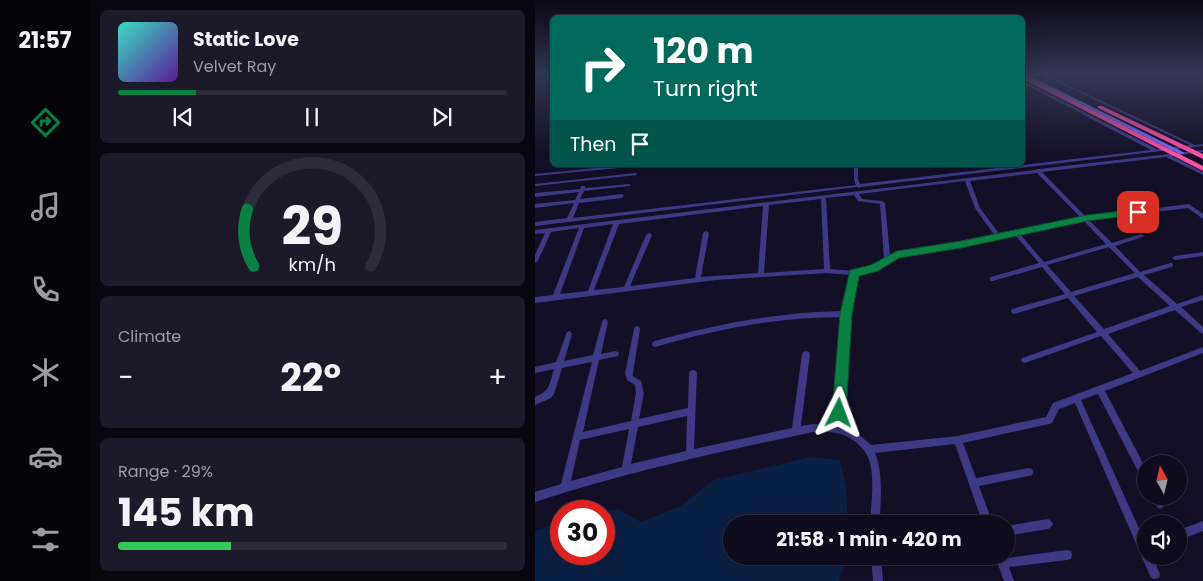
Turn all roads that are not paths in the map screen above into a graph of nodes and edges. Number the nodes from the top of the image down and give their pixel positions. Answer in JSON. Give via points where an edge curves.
{"nodes":[{"id":1,"x":1060,"y":101,"type":"edge"},
{"id":2,"x":1078,"y":101,"type":"edge"},
{"id":3,"x":1084,"y":101,"type":"edge"},
{"id":4,"x":1091,"y":101,"type":"edge"},
{"id":5,"x":1203,"y":144,"type":"edge"},
{"id":6,"x":1156,"y":150,"type":"junction"},
{"id":7,"x":1180,"y":150,"type":"junction"},
{"id":8,"x":1203,"y":150,"type":"edge"},
{"id":9,"x":1203,"y":157,"type":"edge"},
{"id":10,"x":1033,"y":165,"type":"junction"},
{"id":11,"x":1025,"y":166,"type":"edge"},
{"id":12,"x":616,"y":167,"type":"edge"},
{"id":13,"x":856,"y":167,"type":"edge"},
{"id":14,"x":1016,"y":167,"type":"edge"},
{"id":15,"x":592,"y":168,"type":"edge"},
{"id":16,"x":1203,"y":169,"type":"edge"},
{"id":17,"x":1038,"y":171,"type":"junction"},
{"id":18,"x":635,"y":174,"type":"dead end"},
{"id":19,"x":1203,"y":174,"type":"edge"},
{"id":20,"x":535,"y":175,"type":"edge"},
{"id":21,"x":587,"y":179,"type":"junction"},
{"id":22,"x":967,"y":180,"type":"junction"},
{"id":23,"x":535,"y":185,"type":"edge"},
{"id":24,"x":629,"y":185,"type":"dead end"},
{"id":25,"x":858,"y":186,"type":"junction"},
{"id":26,"x":582,"y":190,"type":"junction"},
{"id":27,"x":858,"y":194,"type":"junction"},
{"id":28,"x":535,"y":195,"type":"edge"},
{"id":29,"x":622,"y":196,"type":"dead end"},
{"id":30,"x":823,"y":198,"type":"junction"},
{"id":31,"x":577,"y":202,"type":"junction"},
{"id":32,"x":766,"y":205,"type":"junction"},
{"id":33,"x":535,"y":206,"type":"edge"},
{"id":34,"x":1203,"y":217,"type":"edge"},
{"id":35,"x":1083,"y":219,"type":"junction"},
{"id":36,"x":569,"y":220,"type":"junction"},
{"id":37,"x":617,"y":222,"type":"junction"},
{"id":38,"x":535,"y":224,"type":"edge"},
{"id":39,"x":582,"y":226,"type":"junction"},
{"id":40,"x":549,"y":230,"type":"junction"},
{"id":41,"x":535,"y":232,"type":"edge"},
{"id":42,"x":706,"y":233,"type":"dead end"},
{"id":43,"x":1016,"y":233,"type":"junction"},
{"id":44,"x":649,"y":235,"type":"dead end"},
{"id":45,"x":999,"y":236,"type":"junction"},
{"id":46,"x":1141,"y":236,"type":"dead end"},
{"id":47,"x":1110,"y":246,"type":"junction"},
{"id":48,"x":1203,"y":254,"type":"edge"},
{"id":49,"x":1175,"y":258,"type":"dead end"},
{"id":50,"x":887,"y":259,"type":"junction"},
{"id":51,"x":535,"y":261,"type":"edge"},
{"id":52,"x":1043,"y":264,"type":"junction"},
{"id":53,"x":1170,"y":265,"type":"dead end"},
{"id":54,"x":827,"y":271,"type":"junction"},
{"id":55,"x":854,"y":273,"type":"junction"},
{"id":56,"x":761,"y":275,"type":"junction"},
{"id":57,"x":1140,"y":275,"type":"junction"},
{"id":58,"x":993,"y":279,"type":"dead end"},
{"id":59,"x":698,"y":280,"type":"junction"},
{"id":60,"x":626,"y":289,"type":"junction"},
{"id":61,"x":590,"y":293,"type":"junction"},
{"id":62,"x":1070,"y":295,"type":"junction"},
{"id":63,"x":556,"y":297,"type":"junction"},
{"id":64,"x":1203,"y":297,"type":"edge"},
{"id":65,"x":535,"y":300,"type":"edge"},
{"id":66,"x":1175,"y":306,"type":"junction"},
{"id":67,"x":1014,"y":312,"type":"dead end"},
{"id":68,"x":846,"y":314,"type":"junction"},
{"id":69,"x":605,"y":322,"type":"dead end"},
{"id":70,"x":637,"y":329,"type":"dead end"},
{"id":71,"x":1203,"y":331,"type":"edge"},
{"id":72,"x":1102,"y":333,"type":"junction"},
{"id":73,"x":569,"y":334,"type":"dead end"},
{"id":74,"x":655,"y":344,"type":"dead end"},
{"id":75,"x":1200,"y":352,"type":"edge"},
{"id":76,"x":615,"y":354,"type":"dead end"},
{"id":77,"x":806,"y":354,"type":"dead end"},
{"id":78,"x":596,"y":358,"type":"junction"},
{"id":79,"x":1025,"y":360,"type":"dead end"},
{"id":80,"x":1203,"y":360,"type":"edge"},
{"id":81,"x":559,"y":366,"type":"junction"},
{"id":82,"x":535,"y":370,"type":"edge"},
{"id":83,"x":693,"y":373,"type":"dead end"},
{"id":84,"x":1139,"y":375,"type":"junction"},
{"id":85,"x":1100,"y":390,"type":"junction"},
{"id":86,"x":1077,"y":399,"type":"junction"},
{"id":87,"x":535,"y":401,"type":"edge"},
{"id":88,"x":692,"y":410,"type":"junction"},
{"id":89,"x":634,"y":425,"type":"junction"},
{"id":90,"x":838,"y":429,"type":"junction"},
{"id":91,"x":796,"y":432,"type":"junction"},
{"id":92,"x":577,"y":437,"type":"junction"},
{"id":93,"x":958,"y":440,"type":"junction"},
{"id":94,"x":870,"y":449,"type":"junction"},
{"id":95,"x":690,"y":453,"type":"junction"},
{"id":96,"x":1137,"y":461,"type":"edge"},
{"id":97,"x":626,"y":470,"type":"junction"},
{"id":98,"x":1029,"y":472,"type":"dead end"},
{"id":99,"x":973,"y":483,"type":"junction"},
{"id":100,"x":565,"y":487,"type":"junction"},
{"id":101,"x":535,"y":497,"type":"edge"},
{"id":102,"x":875,"y":515,"type":"edge"},
{"id":103,"x":985,"y":515,"type":"edge"},
{"id":104,"x":1048,"y":524,"type":"dead end"},
{"id":105,"x":1203,"y":526,"type":"edge"},
{"id":106,"x":1015,"y":530,"type":"edge"},
{"id":107,"x":1187,"y":532,"type":"edge"},
{"id":108,"x":1137,"y":534,"type":"edge"},
{"id":109,"x":1067,"y":556,"type":"dead end"},
{"id":110,"x":1015,"y":559,"type":"edge"},
{"id":111,"x":877,"y":565,"type":"edge"},
{"id":112,"x":1003,"y":565,"type":"edge"},
{"id":113,"x":1151,"y":565,"type":"edge"},
{"id":114,"x":1155,"y":574,"type":"dead end"},
{"id":115,"x":878,"y":581,"type":"edge"},
{"id":116,"x":1009,"y":581,"type":"edge"}],
"edges":[{"from":1,"to":6,"type":"street"},
{"from":2,"to":7,"type":"highway"},
{"from":3,"to":7,"type":"highway"},
{"from":4,"to":7,"type":"street"},
{"from":5,"to":7,"type":"street"},
{"from":6,"to":7,"type":"street"},
{"from":6,"to":10,"type":"street"},
{"from":7,"to":8,"type":"street"},
{"from":7,"to":9,"type":"highway"},
{"from":7,"to":16,"type":"highway"},
{"from":7,"to":17,"type":"street"},
{"from":7,"to":19,"type":"street"},
{"from":10,"to":11,"type":"street"},
{"from":10,"to":17,"type":"street"},
{"from":12,"to":15,"type":"street"},
{"from":13,"to":25,"type":"street"},
{"from":14,"to":25,"type":"street"},
{"from":15,"to":20,"type":"street"},
{"from":15,"to":21,"type":"street"},
{"from":17,"to":22,"type":"street"},
{"from":17,"to":35,"type":"street"},
{"from":18,"to":21,"type":"street"},
{"from":21,"to":23,"type":"street"},
{"from":21,"to":26,"type":"street"},
{"from":22,"to":27,"type":"street"},
{"from":22,"to":45,"type":"street","via":[[978,208]]},
{"from":24,"to":26,"type":"street"},
{"from":25,"to":27,"type":"street"},
{"from":25,"to":36,"type":"street"},
{"from":26,"to":28,"type":"street"},
{"from":26,"to":31,"type":"street"},
{"from":27,"to":30,"type":"street"},
{"from":27,"to":50,"type":"street","via":[[860,200],[882,203]]},
{"from":29,"to":31,"type":"street"},
{"from":30,"to":32,"type":"street"},
{"from":30,"to":54,"type":"street"},
{"from":31,"to":33,"type":"street"},
{"from":31,"to":36,"type":"street"},
{"from":32,"to":37,"type":"street"},
{"from":32,"to":56,"type":"street"},
{"from":34,"to":35,"type":"street","via":[[1189,206]]},
{"from":35,"to":43,"type":"street"},
{"from":35,"to":47,"type":"street"},
{"from":36,"to":38,"type":"street"},
{"from":37,"to":39,"type":"street"},
{"from":37,"to":61,"type":"street"},
{"from":39,"to":40,"type":"street"},
{"from":39,"to":63,"type":"street"},
{"from":40,"to":41,"type":"street"},
{"from":40,"to":51,"type":"street"},
{"from":42,"to":59,"type":"street"},
{"from":43,"to":45,"type":"street"},
{"from":43,"to":52,"type":"street"},
{"from":44,"to":60,"type":"street"},
{"from":45,"to":50,"type":"street"},
{"from":46,"to":47,"type":"street"},
{"from":47,"to":52,"type":"street"},
{"from":47,"to":57,"type":"street"},
{"from":48,"to":49,"type":"street"},
{"from":50,"to":55,"type":"street","via":[[867,271]]},
{"from":52,"to":58,"type":"street"},
{"from":52,"to":62,"type":"street"},
{"from":53,"to":57,"type":"street"},
{"from":54,"to":55,"type":"street"},
{"from":54,"to":56,"type":"street"},
{"from":55,"to":68,"type":"street"},
{"from":56,"to":59,"type":"street"},
{"from":57,"to":62,"type":"street"},
{"from":57,"to":66,"type":"street"},
{"from":59,"to":60,"type":"street"},
{"from":60,"to":61,"type":"street"},
{"from":61,"to":63,"type":"street"},
{"from":62,"to":67,"type":"street"},
{"from":62,"to":72,"type":"street"},
{"from":63,"to":65,"type":"street"},
{"from":64,"to":66,"type":"street"},
{"from":66,"to":71,"type":"street"},
{"from":66,"to":72,"type":"street"},
{"from":68,"to":74,"type":"street","via":[[811,313],[732,325]]},
{"from":68,"to":90,"type":"street"},
{"from":69,"to":78,"type":"street"},
{"from":70,"to":89,"type":"street","via":[[629,373],[640,387]]},
{"from":72,"to":79,"type":"street"},
{"from":72,"to":84,"type":"street"},
{"from":73,"to":81,"type":"street"},
{"from":75,"to":80,"type":"street"},
{"from":75,"to":84,"type":"street"},
{"from":76,"to":78,"type":"street"},
{"from":77,"to":91,"type":"street"},
{"from":78,"to":81,"type":"street"},
{"from":78,"to":92,"type":"street"},
{"from":81,"to":82,"type":"street"},
{"from":81,"to":87,"type":"street","via":[[550,393]]},
{"from":83,"to":88,"type":"street"},
{"from":84,"to":85,"type":"street"},
{"from":85,"to":86,"type":"street"},
{"from":85,"to":96,"type":"street"},
{"from":86,"to":93,"type":"street","via":[[1056,406],[1049,420]]},
{"from":86,"to":108,"type":"street"},
{"from":88,"to":89,"type":"street"},
{"from":88,"to":95,"type":"street"},
{"from":89,"to":92,"type":"street"},
{"from":89,"to":97,"type":"street"},
{"from":90,"to":91,"type":"street"},
{"from":90,"to":94,"type":"street","via":[[845,430]]},
{"from":91,"to":95,"type":"street"},
{"from":92,"to":100,"type":"street"},
{"from":93,"to":94,"type":"street"},
{"from":93,"to":99,"type":"street"},
{"from":94,"to":102,"type":"street","via":[[874,459]]},
{"from":95,"to":97,"type":"street"},
{"from":97,"to":100,"type":"street"},
{"from":98,"to":99,"type":"street"},
{"from":99,"to":103,"type":"street"},
{"from":100,"to":101,"type":"street"},
{"from":104,"to":106,"type":"street"},
{"from":105,"to":107,"type":"street"},
{"from":109,"to":110,"type":"street"},
{"from":111,"to":115,"type":"street"},
{"from":112,"to":116,"type":"street"},
{"from":113,"to":114,"type":"street"}]}
